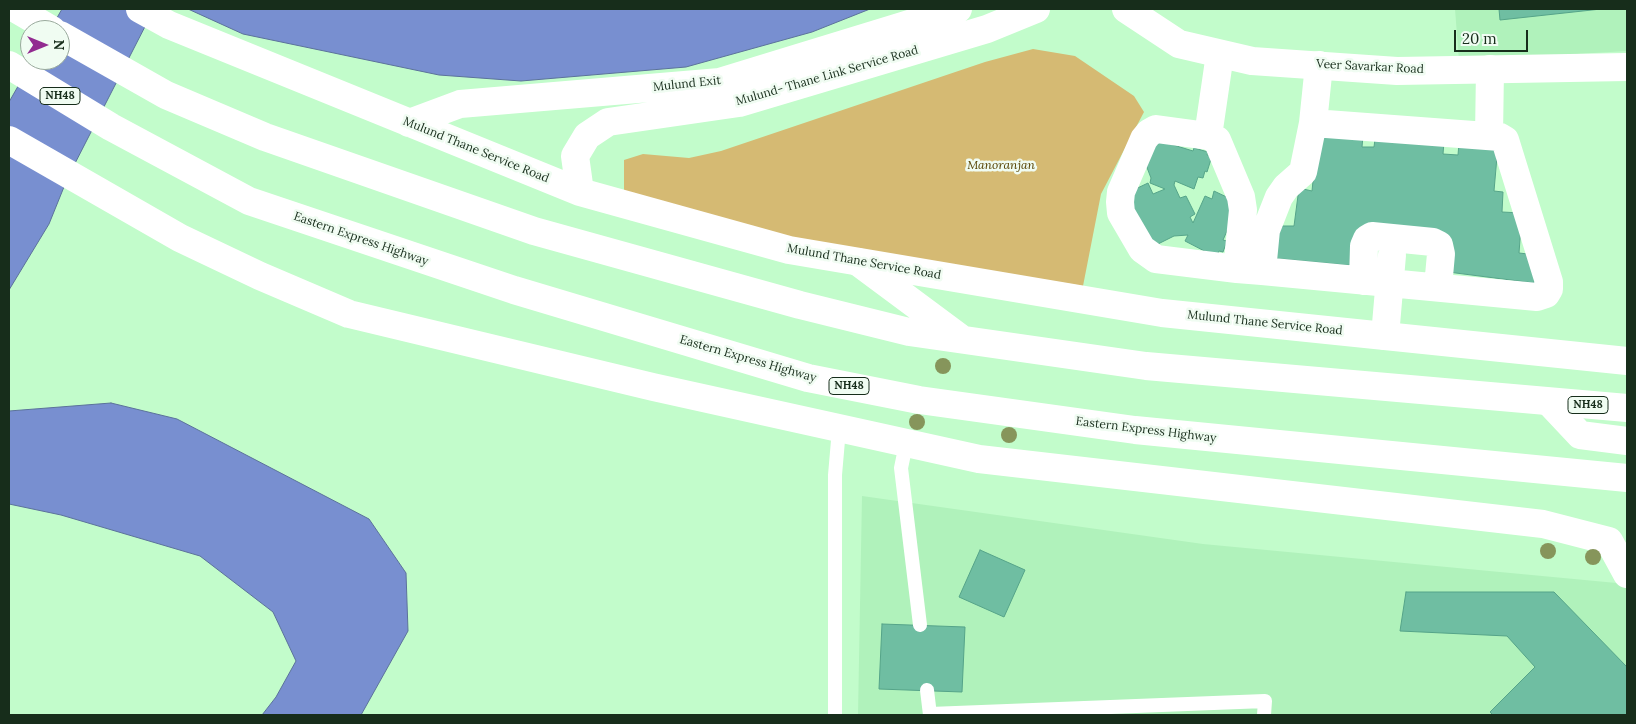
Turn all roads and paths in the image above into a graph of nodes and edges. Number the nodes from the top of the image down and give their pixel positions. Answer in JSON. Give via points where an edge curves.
{"nodes":[{"id":1,"x":140,"y":9,"type":"edge"},
{"id":2,"x":958,"y":9,"type":"edge"},
{"id":3,"x":1036,"y":9,"type":"edge"},
{"id":4,"x":1126,"y":9,"type":"edge"},
{"id":5,"x":70,"y":41,"type":"edge"},
{"id":6,"x":1220,"y":54,"type":"junction"},
{"id":7,"x":9,"y":65,"type":"edge"},
{"id":8,"x":1319,"y":65,"type":"junction"},
{"id":9,"x":1627,"y":67,"type":"edge"},
{"id":10,"x":1490,"y":69,"type":"junction"},
{"id":11,"x":409,"y":123,"type":"junction"},
{"id":12,"x":1313,"y":123,"type":"junction"},
{"id":13,"x":1208,"y":136,"type":"junction"},
{"id":14,"x":1489,"y":136,"type":"junction"},
{"id":15,"x":9,"y":140,"type":"edge"},
{"id":16,"x":580,"y":192,"type":"junction"},
{"id":17,"x":1392,"y":255,"type":"dead end"},
{"id":18,"x":858,"y":262,"type":"junction"},
{"id":19,"x":1250,"y":270,"type":"junction"},
{"id":20,"x":1362,"y":280,"type":"junction"},
{"id":21,"x":1389,"y":283,"type":"junction"},
{"id":22,"x":1438,"y":288,"type":"junction"},
{"id":23,"x":1385,"y":336,"type":"junction"},
{"id":24,"x":963,"y":339,"type":"junction"},
{"id":25,"x":1627,"y":361,"type":"edge"},
{"id":26,"x":1549,"y":402,"type":"junction"},
{"id":27,"x":1627,"y":408,"type":"edge"},
{"id":28,"x":839,"y":429,"type":"junction"},
{"id":29,"x":1627,"y":441,"type":"edge"},
{"id":30,"x":906,"y":444,"type":"junction"},
{"id":31,"x":1627,"y":478,"type":"edge"},
{"id":32,"x":1627,"y":574,"type":"edge"},
{"id":33,"x":920,"y":625,"type":"dead end"},
{"id":34,"x":927,"y":690,"type":"dead end"},
{"id":35,"x":930,"y":714,"type":"edge"},
{"id":36,"x":835,"y":715,"type":"edge"},
{"id":37,"x":1264,"y":715,"type":"edge"}],
"edges":[{"from":1,"to":11,"type":"main road","name":"Mulund Thane Service Road","via":[[169,25]]},
{"from":2,"to":11,"type":"main road","name":"Mulund Exit","via":[[720,82],[460,104]]},
{"from":3,"to":16,"type":"main road","name":"Mulund- Thane Link Service Road","via":[[987,29],[740,103],[608,122],[587,136],[575,156]]},
{"from":4,"to":6,"type":"main road","name":"Veer Savarkar Road","via":[[1179,44]]},
{"from":5,"to":24,"type":"main road","number":"NH48","via":[[138,80],[265,137],[534,231],[800,305],[910,332]]},
{"from":6,"to":8,"type":"main road","name":"Veer Savarkar Road","via":[[1252,61]]},
{"from":6,"to":13,"type":"main road"},
{"from":7,"to":31,"type":"main road","name":"Eastern Express Highway","number":"NH48","via":[[112,128],[249,201],[514,290],[808,378],[919,400],[1135,430]]},
{"from":8,"to":10,"type":"main road","name":"Veer Savarkar Road","via":[[1397,71]]},
{"from":8,"to":12,"type":"main road"},
{"from":9,"to":10,"type":"main road","name":"Veer Savarkar Road"},
{"from":10,"to":14,"type":"main road"},
{"from":11,"to":16,"type":"main road","name":"Mulund Thane Service Road"},
{"from":12,"to":14,"type":"main road"},
{"from":12,"to":19,"type":"main road","via":[[1306,165],[1279,197]]},
{"from":13,"to":19,"type":"main road","via":[[1217,140],[1240,197]]},
{"from":13,"to":19,"type":"main road","via":[[1156,129],[1149,133],[1121,192],[1120,213],[1148,255],[1156,259]]},
{"from":14,"to":22,"type":"main road","via":[[1500,137],[1508,145],[1549,289],[1537,297]]},
{"from":15,"to":28,"type":"main road","via":[[180,238],[349,314]]},
{"from":16,"to":18,"type":"main road","name":"Mulund Thane Service Road","via":[[789,250]]},
{"from":17,"to":21,"type":"main road"},
{"from":18,"to":23,"type":"main road","name":"Mulund Thane Service Road","via":[[1162,313]]},
{"from":18,"to":24,"type":"main road"},
{"from":19,"to":20,"type":"main road"},
{"from":20,"to":21,"type":"main road"},
{"from":20,"to":22,"type":"main road","via":[[1364,246],[1372,236],[1433,242],[1439,245],[1441,254]]},
{"from":21,"to":22,"type":"main road"},
{"from":21,"to":23,"type":"main road"},
{"from":23,"to":25,"type":"main road","name":"Mulund Thane Service Road"},
{"from":24,"to":26,"type":"main road","number":"NH48","via":[[1146,366]]},
{"from":26,"to":27,"type":"main road","number":"NH48"},
{"from":26,"to":29,"type":"main road","via":[[1580,436]]},
{"from":28,"to":30,"type":"main road"},
{"from":28,"to":36,"type":"lane","via":[[835,475]]},
{"from":30,"to":32,"type":"main road","via":[[979,460],[1543,524],[1609,541]]},
{"from":30,"to":33,"type":"lane","via":[[900,468]]},
{"from":34,"to":35,"type":"lane"},
{"from":35,"to":37,"type":"lane","via":[[1264,701]]}]}
